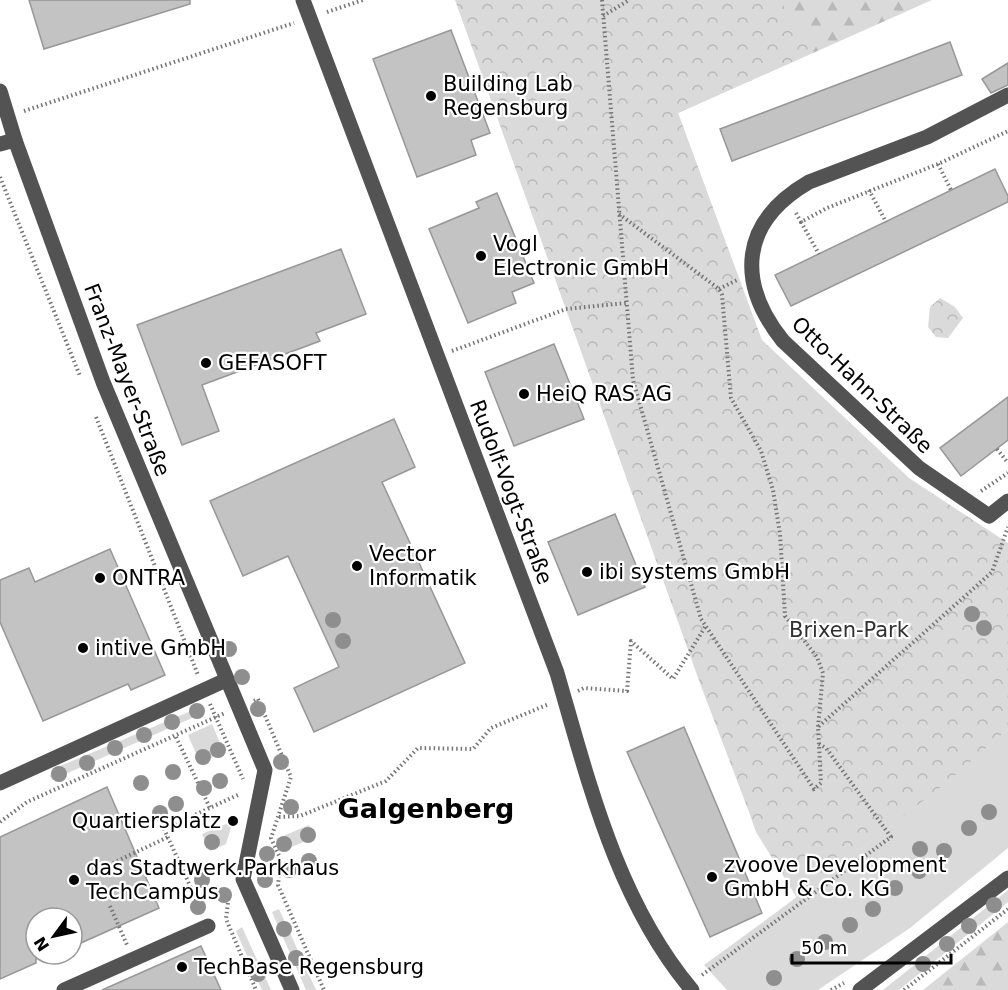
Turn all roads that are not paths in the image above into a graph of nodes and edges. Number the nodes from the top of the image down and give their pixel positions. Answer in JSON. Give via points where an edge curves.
{"nodes":[{"id":1,"x":303,"y":0,"type":"edge"},
{"id":2,"x":0,"y":91,"type":"edge"},
{"id":3,"x":1008,"y":95,"type":"edge"},
{"id":4,"x":7,"y":142,"type":"edge"},
{"id":5,"x":1008,"y":501,"type":"edge"},
{"id":6,"x":226,"y":680,"type":"junction"},
{"id":7,"x":0,"y":783,"type":"edge"},
{"id":8,"x":1008,"y":878,"type":"edge"},
{"id":9,"x":208,"y":926,"type":"road end"},
{"id":10,"x":690,"y":988,"type":"edge"},
{"id":11,"x":64,"y":990,"type":"edge"},
{"id":12,"x":292,"y":990,"type":"edge"},
{"id":13,"x":860,"y":990,"type":"edge"}],
"edges":[{"from":1,"to":10,"type":"street","name":"Rudolf-Vogt-Straße","via":[[564,698],[583,769],[622,874],[658,943]]},
{"from":2,"to":4,"type":"street","name":"Franz-Mayer-Straße","via":[[8,116]]},
{"from":3,"to":5,"type":"street","name":"Otto-Hahn-Straße","via":[[927,136],[808,182],[785,197],[760,230],[750,274],[769,323],[911,462],[989,516]]},
{"from":4,"to":6,"type":"street","name":"Franz-Mayer-Straße"},
{"from":6,"to":7,"type":"street"},
{"from":6,"to":12,"type":"street","name":"Franz-Mayer-Straße","via":[[265,770],[243,879]]},
{"from":8,"to":13,"type":"street"},
{"from":9,"to":11,"type":"street"}]}
